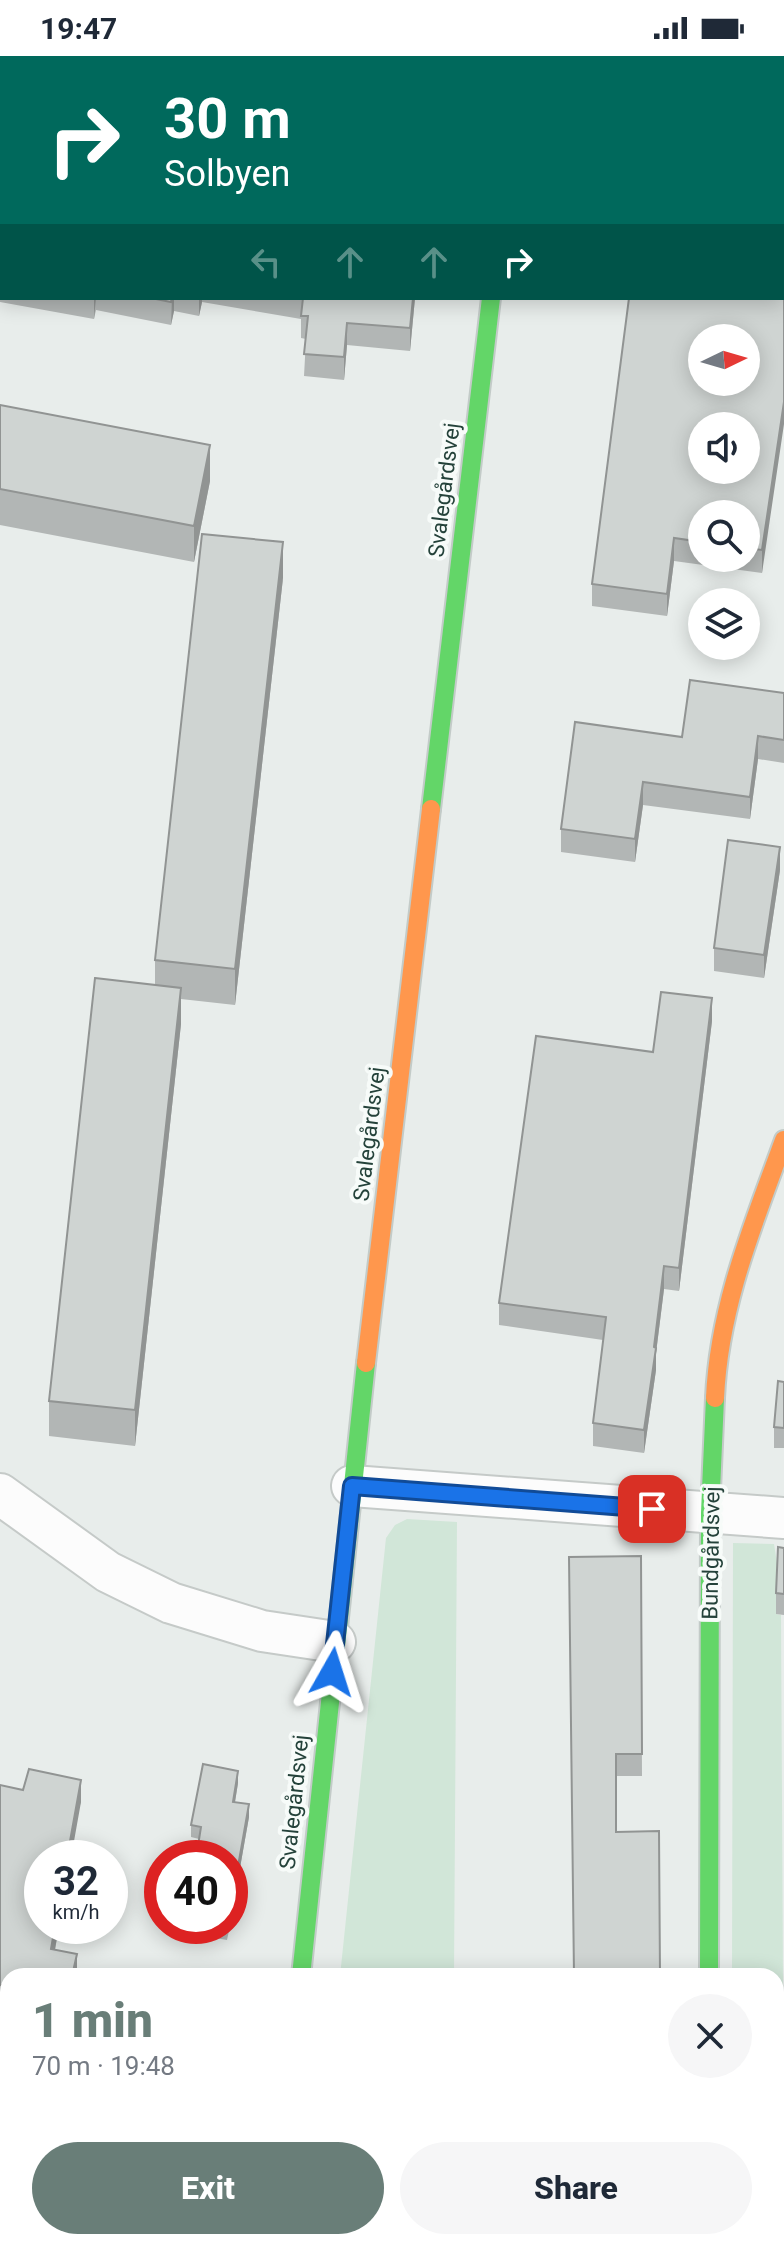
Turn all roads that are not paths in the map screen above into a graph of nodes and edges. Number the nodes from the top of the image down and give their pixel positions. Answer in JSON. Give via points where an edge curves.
{"nodes":[{"id":1,"x":491,"y":300,"type":"edge"},
{"id":2,"x":784,"y":1140,"type":"edge"},
{"id":3,"x":352,"y":1486,"type":"junction"},
{"id":4,"x":0,"y":1494,"type":"edge"},
{"id":5,"x":710,"y":1513,"type":"junction"},
{"id":6,"x":784,"y":1518,"type":"edge"},
{"id":7,"x":335,"y":1642,"type":"junction"},
{"id":8,"x":302,"y":1968,"type":"edge"},
{"id":9,"x":709,"y":1968,"type":"edge"}],
"edges":[{"from":1,"to":3,"type":"street","name":"Svalegårdsvej"},
{"from":2,"to":5,"type":"street","name":"Bundgårdsvej","via":[[734,1277],[716,1376]]},
{"from":3,"to":5,"type":"street"},
{"from":3,"to":7,"type":"street","name":"Svalegårdsvej"},
{"from":4,"to":7,"type":"street","via":[[108,1572],[171,1603],[262,1631]]},
{"from":5,"to":6,"type":"street"},
{"from":5,"to":9,"type":"street","name":"Bundgårdsvej"},
{"from":7,"to":8,"type":"street","name":"Svalegårdsvej"}]}
